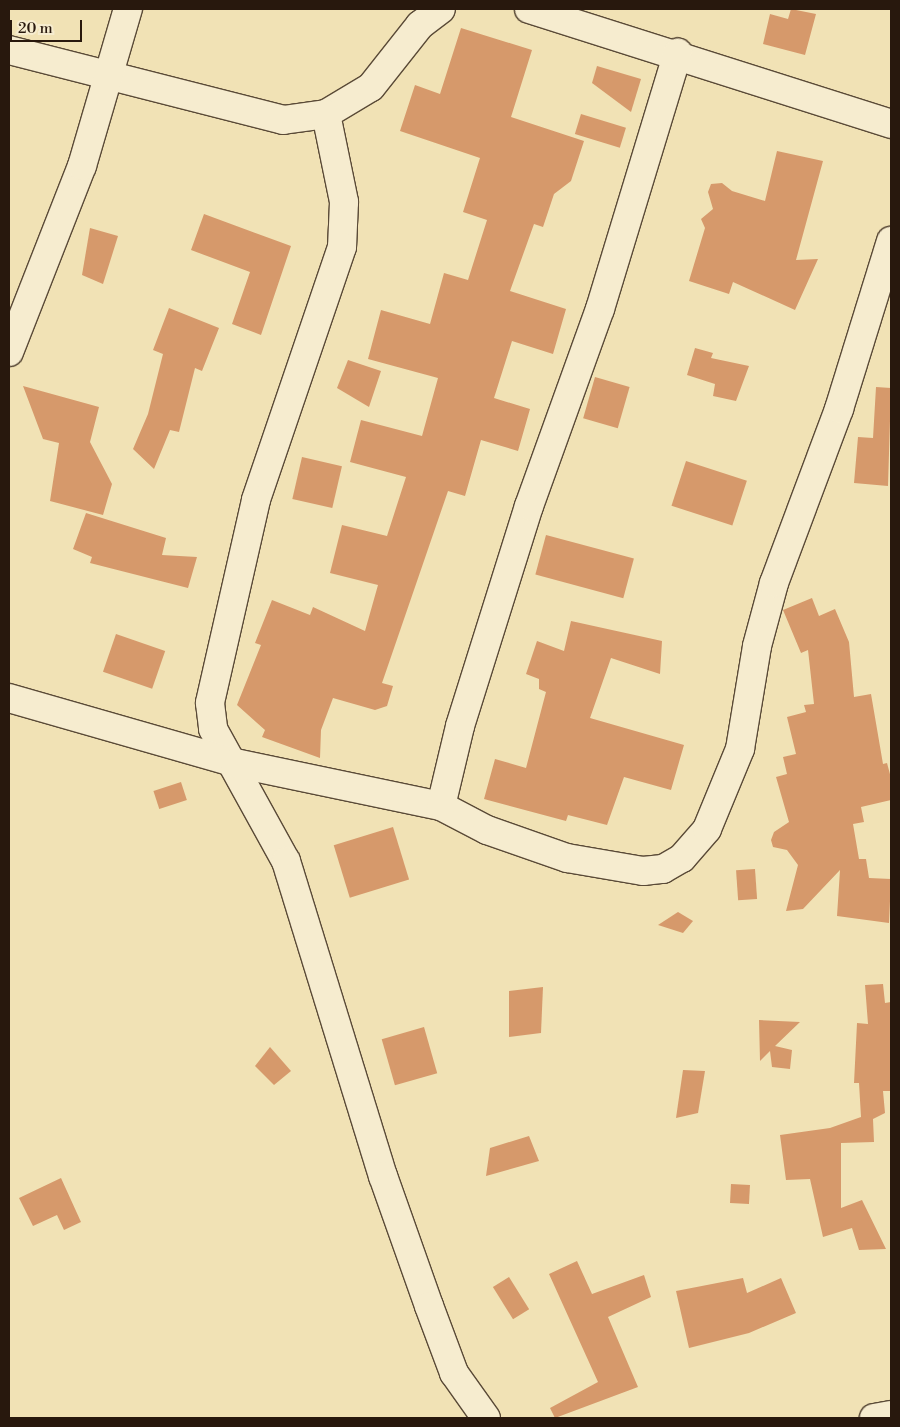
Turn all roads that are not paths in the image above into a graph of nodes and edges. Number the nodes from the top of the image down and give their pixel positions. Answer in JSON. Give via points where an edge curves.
{"nodes":[{"id":1,"x":128,"y":9,"type":"edge"},
{"id":2,"x":441,"y":9,"type":"edge"},
{"id":3,"x":530,"y":9,"type":"edge"},
{"id":4,"x":9,"y":50,"type":"edge"},
{"id":5,"x":678,"y":53,"type":"junction"},
{"id":6,"x":110,"y":76,"type":"junction"},
{"id":7,"x":326,"y":114,"type":"junction"},
{"id":8,"x":891,"y":124,"type":"edge"},
{"id":9,"x":891,"y":241,"type":"edge"},
{"id":10,"x":9,"y":352,"type":"edge"},
{"id":11,"x":9,"y":698,"type":"edge"},
{"id":12,"x":235,"y":763,"type":"junction"},
{"id":13,"x":441,"y":806,"type":"junction"},
{"id":14,"x":891,"y":1415,"type":"edge"},
{"id":15,"x":486,"y":1418,"type":"edge"},
{"id":16,"x":874,"y":1418,"type":"edge"}],
"edges":[{"from":1,"to":6,"type":"street"},
{"from":2,"to":7,"type":"street","via":[[420,25],[371,87]]},
{"from":3,"to":5,"type":"street"},
{"from":4,"to":6,"type":"street"},
{"from":5,"to":8,"type":"street"},
{"from":5,"to":13,"type":"street","via":[[600,309],[517,543],[460,726]]},
{"from":6,"to":7,"type":"street","via":[[284,120]]},
{"from":6,"to":10,"type":"street","via":[[82,166]]},
{"from":7,"to":12,"type":"street","via":[[344,202],[342,247],[256,500],[210,703],[213,729]]},
{"from":9,"to":13,"type":"street","via":[[839,409],[774,583],[757,646],[740,749],[707,829],[682,858],[663,869],[643,871],[567,858],[487,830]]},
{"from":11,"to":12,"type":"street"},
{"from":12,"to":13,"type":"street"},
{"from":12,"to":15,"type":"street","via":[[286,861],[383,1176],[451,1365]]},
{"from":14,"to":16,"type":"street"}]}
